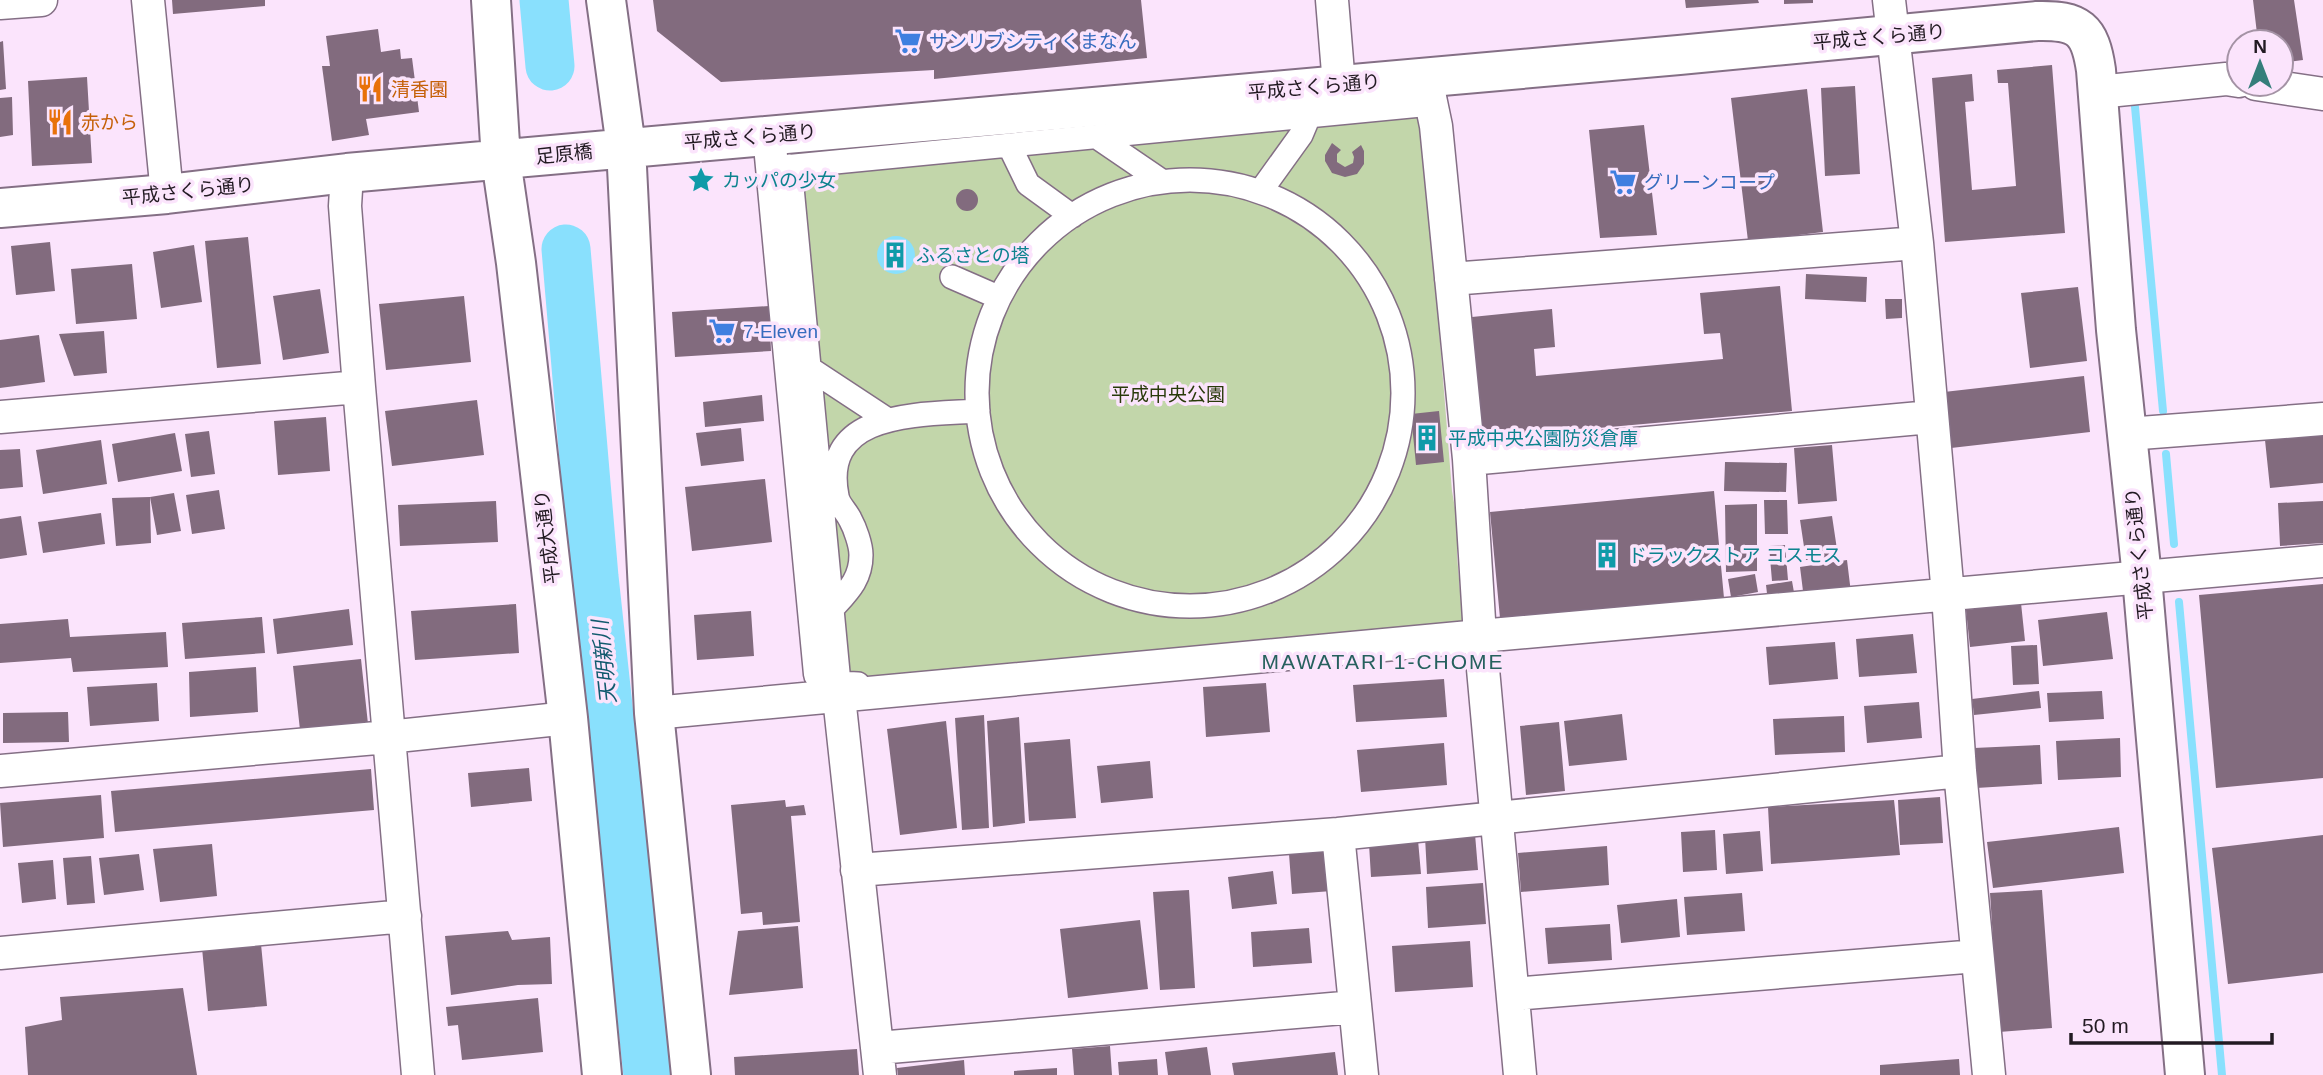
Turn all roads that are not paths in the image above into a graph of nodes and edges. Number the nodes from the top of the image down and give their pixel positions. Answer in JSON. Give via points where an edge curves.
{"nodes":[{"id":1,"x":41,"y":0,"type":"edge"},
{"id":2,"x":148,"y":0,"type":"edge"},
{"id":3,"x":491,"y":0,"type":"edge"},
{"id":4,"x":606,"y":0,"type":"edge"},
{"id":5,"x":1332,"y":0,"type":"edge"},
{"id":6,"x":0,"y":3,"type":"edge"},
{"id":7,"x":1891,"y":18,"type":"edge"},
{"id":8,"x":2225,"y":79,"type":"edge"},
{"id":9,"x":1339,"y":85,"type":"junction"},
{"id":10,"x":2295,"y":90,"type":"edge"},
{"id":11,"x":1424,"y":91,"type":"junction"},
{"id":12,"x":2098,"y":92,"type":"junction"},
{"id":13,"x":2323,"y":94,"type":"edge"},
{"id":14,"x":1309,"y":116,"type":"junction"},
{"id":15,"x":1097,"y":137,"type":"junction"},
{"id":16,"x":1009,"y":145,"type":"junction"},
{"id":17,"x":626,"y":147,"type":"junction"},
{"id":18,"x":781,"y":156,"type":"junction"},
{"id":19,"x":501,"y":160,"type":"junction"},
{"id":20,"x":347,"y":173,"type":"junction"},
{"id":21,"x":1163,"y":182,"type":"junction"},
{"id":22,"x":1260,"y":192,"type":"junction"},
{"id":23,"x":167,"y":194,"type":"junction"},
{"id":24,"x":0,"y":208,"type":"edge"},
{"id":25,"x":1072,"y":216,"type":"junction"},
{"id":26,"x":1917,"y":243,"type":"junction"},
{"id":27,"x":951,"y":277,"type":"dead end"},
{"id":28,"x":1451,"y":279,"type":"junction"},
{"id":29,"x":998,"y":297,"type":"junction"},
{"id":30,"x":809,"y":368,"type":"junction"},
{"id":31,"x":359,"y":387,"type":"junction"},
{"id":32,"x":978,"y":411,"type":"junction"},
{"id":33,"x":0,"y":417,"type":"edge"},
{"id":34,"x":1931,"y":417,"type":"junction"},
{"id":35,"x":2323,"y":419,"type":"edge"},
{"id":36,"x":888,"y":420,"type":"junction"},
{"id":37,"x":2127,"y":434,"type":"junction"},
{"id":38,"x":1469,"y":459,"type":"junction"},
{"id":39,"x":2323,"y":561,"type":"edge"},
{"id":40,"x":2142,"y":576,"type":"junction"},
{"id":41,"x":1948,"y":595,"type":"junction"},
{"id":42,"x":831,"y":610,"type":"junction"},
{"id":43,"x":1480,"y":636,"type":"junction"},
{"id":44,"x":872,"y":684,"type":"dead end"},
{"id":45,"x":839,"y":697,"type":"junction"},
{"id":46,"x":654,"y":713,"type":"junction"},
{"id":47,"x":568,"y":718,"type":"junction"},
{"id":48,"x":388,"y":737,"type":"junction"},
{"id":49,"x":0,"y":771,"type":"edge"},
{"id":50,"x":1960,"y":771,"type":"junction"},
{"id":51,"x":1497,"y":816,"type":"junction"},
{"id":52,"x":1338,"y":834,"type":"junction"},
{"id":53,"x":857,"y":870,"type":"junction"},
{"id":54,"x":405,"y":916,"type":"junction"},
{"id":55,"x":0,"y":953,"type":"edge"},
{"id":56,"x":1978,"y":956,"type":"junction"},
{"id":57,"x":1513,"y":993,"type":"junction"},
{"id":58,"x":1355,"y":1007,"type":"junction"},
{"id":59,"x":879,"y":1061,"type":"edge"},
{"id":60,"x":418,"y":1075,"type":"edge"},
{"id":61,"x":602,"y":1075,"type":"edge"},
{"id":62,"x":691,"y":1075,"type":"edge"},
{"id":63,"x":1362,"y":1075,"type":"edge"},
{"id":64,"x":1520,"y":1075,"type":"edge"},
{"id":65,"x":1989,"y":1075,"type":"edge"},
{"id":66,"x":2185,"y":1075,"type":"edge"}],
"edges":[{"from":1,"to":6,"type":"street"},
{"from":2,"to":23,"type":"street"},
{"from":3,"to":19,"type":"street","name":"平成大通り"},
{"from":4,"to":17,"type":"street"},
{"from":5,"to":9,"type":"street"},
{"from":7,"to":11,"type":"street","name":"平成さくら通り"},
{"from":7,"to":12,"type":"street","name":"平成さくら通り","via":[[2075,25],[2092,44]]},
{"from":7,"to":26,"type":"street"},
{"from":8,"to":12,"type":"street"},
{"from":9,"to":11,"type":"street","name":"平成さくら通り"},
{"from":9,"to":18,"type":"street","name":"平成さくら通り"},
{"from":10,"to":13,"type":"street"},
{"from":11,"to":14,"type":"street"},
{"from":11,"to":28,"type":"street","via":[[1436,126]]},
{"from":12,"to":37,"type":"street","name":"平成さくら通り"},
{"from":14,"to":15,"type":"street"},
{"from":14,"to":22,"type":"street","via":[[1301,135]]},
{"from":15,"to":16,"type":"street"},
{"from":15,"to":21,"type":"street"},
{"from":16,"to":18,"type":"street"},
{"from":16,"to":25,"type":"street","via":[[1028,184]]},
{"from":17,"to":18,"type":"street","name":"平成さくら通り"},
{"from":17,"to":19,"type":"street","name":"足原橋"},
{"from":17,"to":46,"type":"street"},
{"from":18,"to":30,"type":"street"},
{"from":18,"to":45,"type":"street","via":[[820,674]]},
{"from":19,"to":20,"type":"street","name":"平成さくら通り"},
{"from":19,"to":47,"type":"street","name":"平成大通り"},
{"from":20,"to":23,"type":"street","name":"平成さくら通り"},
{"from":20,"to":31,"type":"street","via":[[345,206]]},
{"from":21,"to":22,"type":"street","via":[[1176,179]]},
{"from":21,"to":25,"type":"street","via":[[1104,197]]},
{"from":22,"to":32,"type":"street","via":[[1317,220],[1368,273],[1399,341],[1404,415],[1387,480],[1350,536],[1298,579],[1234,603],[1167,606],[1102,588],[1045,551],[1003,499],[979,436]]},
{"from":23,"to":24,"type":"street","name":"平成さくら通り"},
{"from":25,"to":29,"type":"street","via":[[1042,238]]},
{"from":26,"to":28,"type":"street"},
{"from":26,"to":34,"type":"street"},
{"from":27,"to":29,"type":"street"},
{"from":28,"to":38,"type":"street"},
{"from":29,"to":32,"type":"street","via":[[976,368]]},
{"from":30,"to":36,"type":"street"},
{"from":30,"to":42,"type":"street"},
{"from":31,"to":33,"type":"street"},
{"from":31,"to":48,"type":"street"},
{"from":32,"to":36,"type":"street"},
{"from":34,"to":38,"type":"street"},
{"from":34,"to":41,"type":"street"},
{"from":35,"to":37,"type":"street"},
{"from":36,"to":42,"type":"street","via":[[863,428],[843,446],[834,466],[837,499],[852,522],[862,553],[857,580]]},
{"from":37,"to":40,"type":"street","name":"平成さくら通り"},
{"from":38,"to":43,"type":"street"},
{"from":39,"to":40,"type":"street"},
{"from":40,"to":41,"type":"street"},
{"from":40,"to":66,"type":"street","name":"平成さくら通り"},
{"from":41,"to":43,"type":"street"},
{"from":41,"to":50,"type":"street"},
{"from":42,"to":44,"type":"street","via":[[839,683]]},
{"from":43,"to":45,"type":"street","via":[[1211,656]]},
{"from":43,"to":51,"type":"street"},
{"from":45,"to":46,"type":"street"},
{"from":45,"to":53,"type":"street"},
{"from":46,"to":62,"type":"street"},
{"from":47,"to":48,"type":"street"},
{"from":47,"to":61,"type":"street","name":"平成大通り"},
{"from":48,"to":49,"type":"street"},
{"from":48,"to":54,"type":"street"},
{"from":50,"to":51,"type":"street"},
{"from":50,"to":56,"type":"street"},
{"from":51,"to":52,"type":"street"},
{"from":51,"to":57,"type":"street"},
{"from":52,"to":53,"type":"street"},
{"from":52,"to":58,"type":"street"},
{"from":53,"to":59,"type":"street"},
{"from":54,"to":55,"type":"street"},
{"from":54,"to":60,"type":"street"},
{"from":56,"to":57,"type":"street"},
{"from":56,"to":65,"type":"street"},
{"from":57,"to":64,"type":"street"},
{"from":58,"to":59,"type":"street"},
{"from":58,"to":63,"type":"street"}]}
